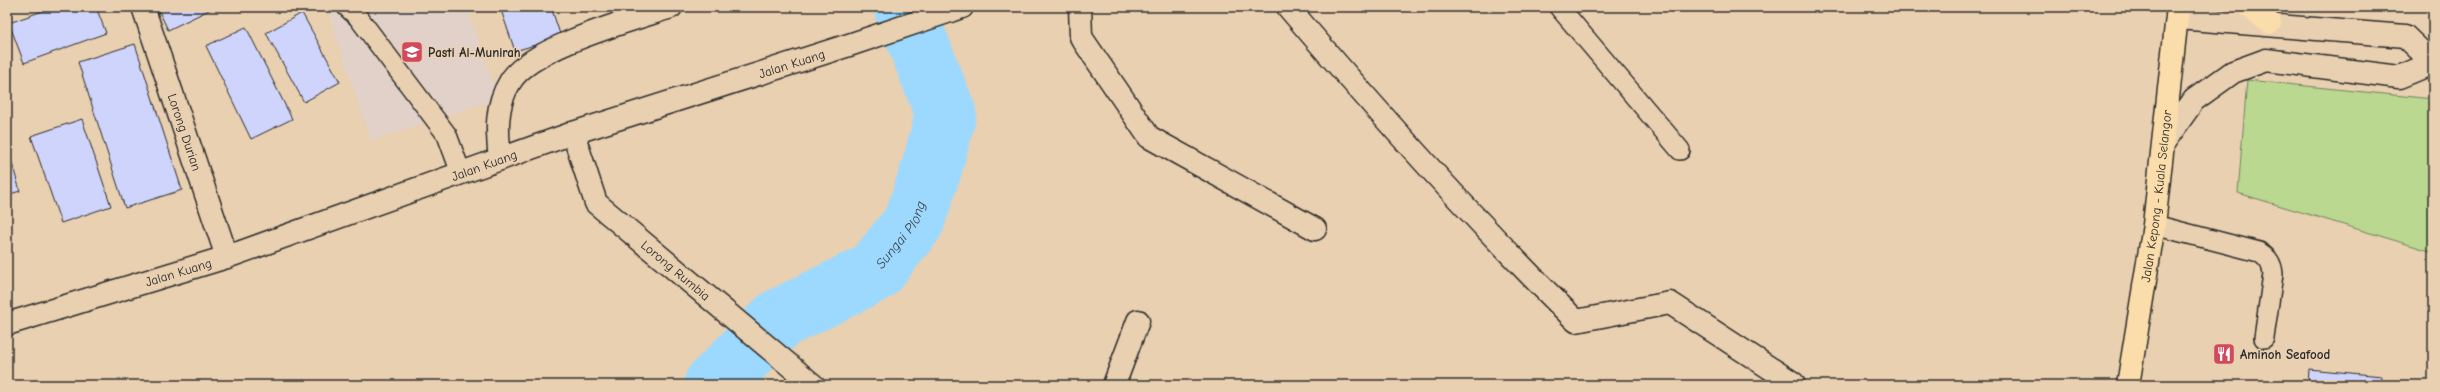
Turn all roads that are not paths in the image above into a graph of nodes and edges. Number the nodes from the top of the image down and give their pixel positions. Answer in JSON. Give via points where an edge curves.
{"nodes":[{"id":1,"x":143,"y":7,"type":"edge"},
{"id":2,"x":347,"y":7,"type":"edge"},
{"id":3,"x":671,"y":7,"type":"edge"},
{"id":4,"x":1080,"y":7,"type":"edge"},
{"id":5,"x":1288,"y":7,"type":"edge"},
{"id":6,"x":1559,"y":7,"type":"edge"},
{"id":7,"x":2249,"y":7,"type":"edge"},
{"id":8,"x":958,"y":8,"type":"edge"},
{"id":9,"x":2178,"y":12,"type":"edge"},
{"id":10,"x":2270,"y":23,"type":"junction"},
{"id":11,"x":2433,"y":63,"type":"edge"},
{"id":12,"x":573,"y":133,"type":"junction"},
{"id":13,"x":2164,"y":142,"type":"junction"},
{"id":14,"x":1680,"y":150,"type":"dead end"},
{"id":15,"x":500,"y":159,"type":"junction"},
{"id":16,"x":461,"y":173,"type":"junction"},
{"id":17,"x":2154,"y":225,"type":"junction"},
{"id":18,"x":1315,"y":229,"type":"dead end"},
{"id":19,"x":227,"y":257,"type":"junction"},
{"id":20,"x":1138,"y":321,"type":"dead end"},
{"id":21,"x":7,"y":324,"type":"edge"},
{"id":22,"x":2264,"y":338,"type":"dead end"},
{"id":23,"x":1793,"y":382,"type":"dead end"},
{"id":24,"x":813,"y":385,"type":"edge"},
{"id":25,"x":1114,"y":385,"type":"edge"},
{"id":26,"x":2128,"y":385,"type":"edge"}],
"edges":[{"from":1,"to":19,"type":"street","name":"Lorong Durian"},
{"from":2,"to":16,"type":"lane","via":[[358,17],[447,135]]},
{"from":3,"to":15,"type":"street","via":[[571,41],[528,62],[510,81],[500,105],[497,130]]},
{"from":4,"to":18,"type":"street","via":[[1081,37],[1149,137]]},
{"from":5,"to":23,"type":"street","via":[[1340,68],[1526,271],[1576,321],[1670,303]]},
{"from":6,"to":14,"type":"lane"},
{"from":7,"to":10,"type":"highway"},
{"from":8,"to":12,"type":"street","name":"Jalan Kuang"},
{"from":9,"to":10,"type":"street"},
{"from":9,"to":13,"type":"highway","name":"Jalan Kepong - Kuala Selangor"},
{"from":10,"to":11,"type":"street","via":[[2405,36]]},
{"from":11,"to":13,"type":"street","via":[[2399,77],[2266,60],[2233,72],[2194,100]]},
{"from":12,"to":15,"type":"street","name":"Jalan Kuang"},
{"from":12,"to":24,"type":"street","name":"Lorong Rumbia","via":[[596,203]]},
{"from":13,"to":17,"type":"highway","name":"Jalan Kepong - Kuala Selangor"},
{"from":15,"to":16,"type":"street","name":"Jalan Kuang"},
{"from":16,"to":19,"type":"street","name":"Jalan Kuang"},
{"from":17,"to":22,"type":"lane","via":[[2259,252],[2267,257],[2272,265],[2273,274]]},
{"from":17,"to":26,"type":"highway","name":"Jalan Kepong - Kuala Selangor"},
{"from":19,"to":21,"type":"street","name":"Jalan Kuang"},
{"from":20,"to":25,"type":"street"}]}
